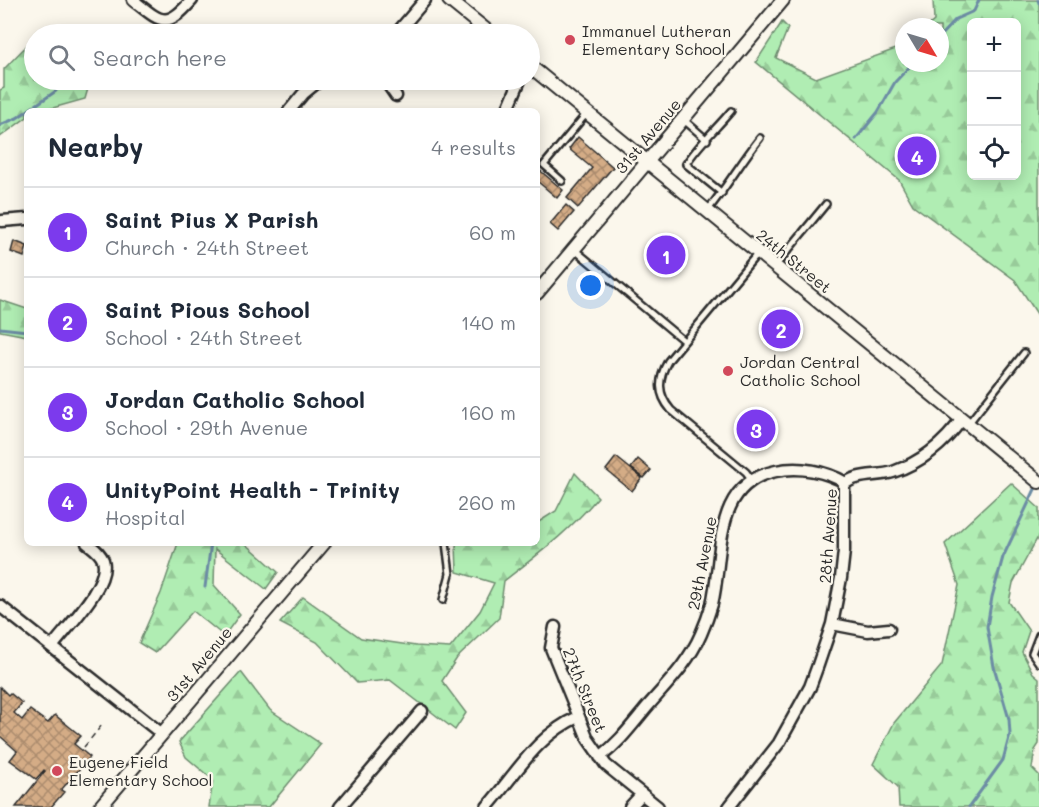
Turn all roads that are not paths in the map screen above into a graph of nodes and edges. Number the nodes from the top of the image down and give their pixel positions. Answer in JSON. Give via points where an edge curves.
{"nodes":[{"id":1,"x":133,"y":0,"type":"edge"},
{"id":2,"x":192,"y":0,"type":"edge"},
{"id":3,"x":425,"y":0,"type":"edge"},
{"id":4,"x":449,"y":0,"type":"edge"},
{"id":5,"x":783,"y":0,"type":"edge"},
{"id":6,"x":405,"y":24,"type":"edge"},
{"id":7,"x":479,"y":24,"type":"edge"},
{"id":8,"x":540,"y":74,"type":"edge"},
{"id":9,"x":308,"y":90,"type":"edge"},
{"id":10,"x":392,"y":90,"type":"edge"},
{"id":11,"x":516,"y":90,"type":"edge"},
{"id":12,"x":396,"y":96,"type":"dead end"},
{"id":13,"x":291,"y":108,"type":"edge"},
{"id":14,"x":508,"y":108,"type":"edge"},
{"id":15,"x":731,"y":111,"type":"dead end"},
{"id":16,"x":587,"y":113,"type":"junction"},
{"id":17,"x":684,"y":120,"type":"junction"},
{"id":18,"x":760,"y":138,"type":"dead end"},
{"id":19,"x":707,"y":140,"type":"junction"},
{"id":20,"x":647,"y":163,"type":"junction"},
{"id":21,"x":562,"y":181,"type":"dead end"},
{"id":22,"x":722,"y":193,"type":"junction"},
{"id":23,"x":826,"y":204,"type":"dead end"},
{"id":24,"x":707,"y":211,"type":"junction"},
{"id":25,"x":24,"y":219,"type":"edge"},
{"id":26,"x":2,"y":221,"type":"dead end"},
{"id":27,"x":574,"y":250,"type":"junction"},
{"id":28,"x":758,"y":253,"type":"junction"},
{"id":29,"x":775,"y":267,"type":"junction"},
{"id":30,"x":540,"y":290,"type":"edge"},
{"id":31,"x":684,"y":341,"type":"junction"},
{"id":32,"x":1024,"y":353,"type":"dead end"},
{"id":33,"x":965,"y":422,"type":"junction"},
{"id":34,"x":752,"y":480,"type":"junction"},
{"id":35,"x":1039,"y":482,"type":"edge"},
{"id":36,"x":846,"y":483,"type":"junction"},
{"id":37,"x":91,"y":546,"type":"edge"},
{"id":38,"x":321,"y":546,"type":"edge"},
{"id":39,"x":446,"y":546,"type":"edge"},
{"id":40,"x":443,"y":600,"type":"dead end"},
{"id":41,"x":0,"y":606,"type":"edge"},
{"id":42,"x":832,"y":624,"type":"junction"},
{"id":43,"x":555,"y":627,"type":"dead end"},
{"id":44,"x":889,"y":629,"type":"dead end"},
{"id":45,"x":1039,"y":635,"type":"edge"},
{"id":46,"x":52,"y":646,"type":"junction"},
{"id":47,"x":1039,"y":663,"type":"edge"},
{"id":48,"x":422,"y":711,"type":"dead end"},
{"id":49,"x":578,"y":717,"type":"junction"},
{"id":50,"x":162,"y":734,"type":"junction"},
{"id":51,"x":600,"y":757,"type":"junction"},
{"id":52,"x":642,"y":794,"type":"junction"},
{"id":53,"x":100,"y":807,"type":"edge"},
{"id":54,"x":340,"y":807,"type":"edge"},
{"id":55,"x":487,"y":807,"type":"edge"},
{"id":56,"x":630,"y":807,"type":"edge"},
{"id":57,"x":658,"y":807,"type":"edge"},
{"id":58,"x":729,"y":807,"type":"edge"}],
"edges":[{"from":1,"to":2,"type":"street","via":[[164,21],[174,18]]},
{"from":3,"to":6,"type":"street"},
{"from":4,"to":7,"type":"street"},
{"from":5,"to":17,"type":"street","name":"31st Avenue"},
{"from":8,"to":16,"type":"street","name":"24th Street"},
{"from":9,"to":13,"type":"street"},
{"from":10,"to":12,"type":"street"},
{"from":11,"to":14,"type":"street"},
{"from":15,"to":19,"type":"lane"},
{"from":16,"to":20,"type":"street","name":"24th Street"},
{"from":16,"to":21,"type":"lane","via":[[544,165]]},
{"from":17,"to":19,"type":"lane"},
{"from":17,"to":20,"type":"street","name":"31st Avenue"},
{"from":18,"to":22,"type":"lane"},
{"from":19,"to":22,"type":"lane","via":[[686,164]]},
{"from":20,"to":24,"type":"street","name":"24th Street"},
{"from":20,"to":27,"type":"street","name":"31st Avenue"},
{"from":22,"to":24,"type":"lane"},
{"from":23,"to":29,"type":"lane"},
{"from":24,"to":28,"type":"street","name":"24th Street"},
{"from":25,"to":26,"type":"street"},
{"from":27,"to":30,"type":"street","name":"31st Avenue"},
{"from":27,"to":31,"type":"lane"},
{"from":28,"to":29,"type":"street","name":"24th Street"},
{"from":28,"to":31,"type":"lane"},
{"from":29,"to":33,"type":"street","name":"24th Street"},
{"from":31,"to":34,"type":"lane","via":[[661,376],[663,399]]},
{"from":32,"to":33,"type":"lane"},
{"from":33,"to":35,"type":"street","name":"24th Street"},
{"from":33,"to":36,"type":"street","name":"28th Avenue","via":[[914,463]]},
{"from":34,"to":36,"type":"street","name":"29th Avenue","via":[[772,471],[795,469],[832,476]]},
{"from":34,"to":51,"type":"street","name":"29th Avenue","via":[[732,502],[725,519],[712,605],[694,648],[621,739]]},
{"from":36,"to":42,"type":"street","name":"28th Avenue","via":[[843,560]]},
{"from":37,"to":46,"type":"street","via":[[103,560],[101,581]]},
{"from":38,"to":50,"type":"street","name":"31st Avenue"},
{"from":39,"to":40,"type":"lane","via":[[450,574]]},
{"from":41,"to":46,"type":"street"},
{"from":42,"to":44,"type":"street","via":[[868,631]]},
{"from":42,"to":58,"type":"street","name":"28th Avenue","via":[[797,712],[771,754]]},
{"from":43,"to":49,"type":"street","name":"27th Street","via":[[550,648]]},
{"from":45,"to":47,"type":"lane","via":[[1032,653]]},
{"from":46,"to":50,"type":"street"},
{"from":48,"to":54,"type":"street"},
{"from":49,"to":51,"type":"street","name":"27th Street"},
{"from":49,"to":55,"type":"street","via":[[542,739]]},
{"from":50,"to":53,"type":"street","name":"31st Avenue"},
{"from":51,"to":52,"type":"street","name":"27th Street"},
{"from":52,"to":56,"type":"street"},
{"from":52,"to":57,"type":"street","name":"27th Street"}]}
